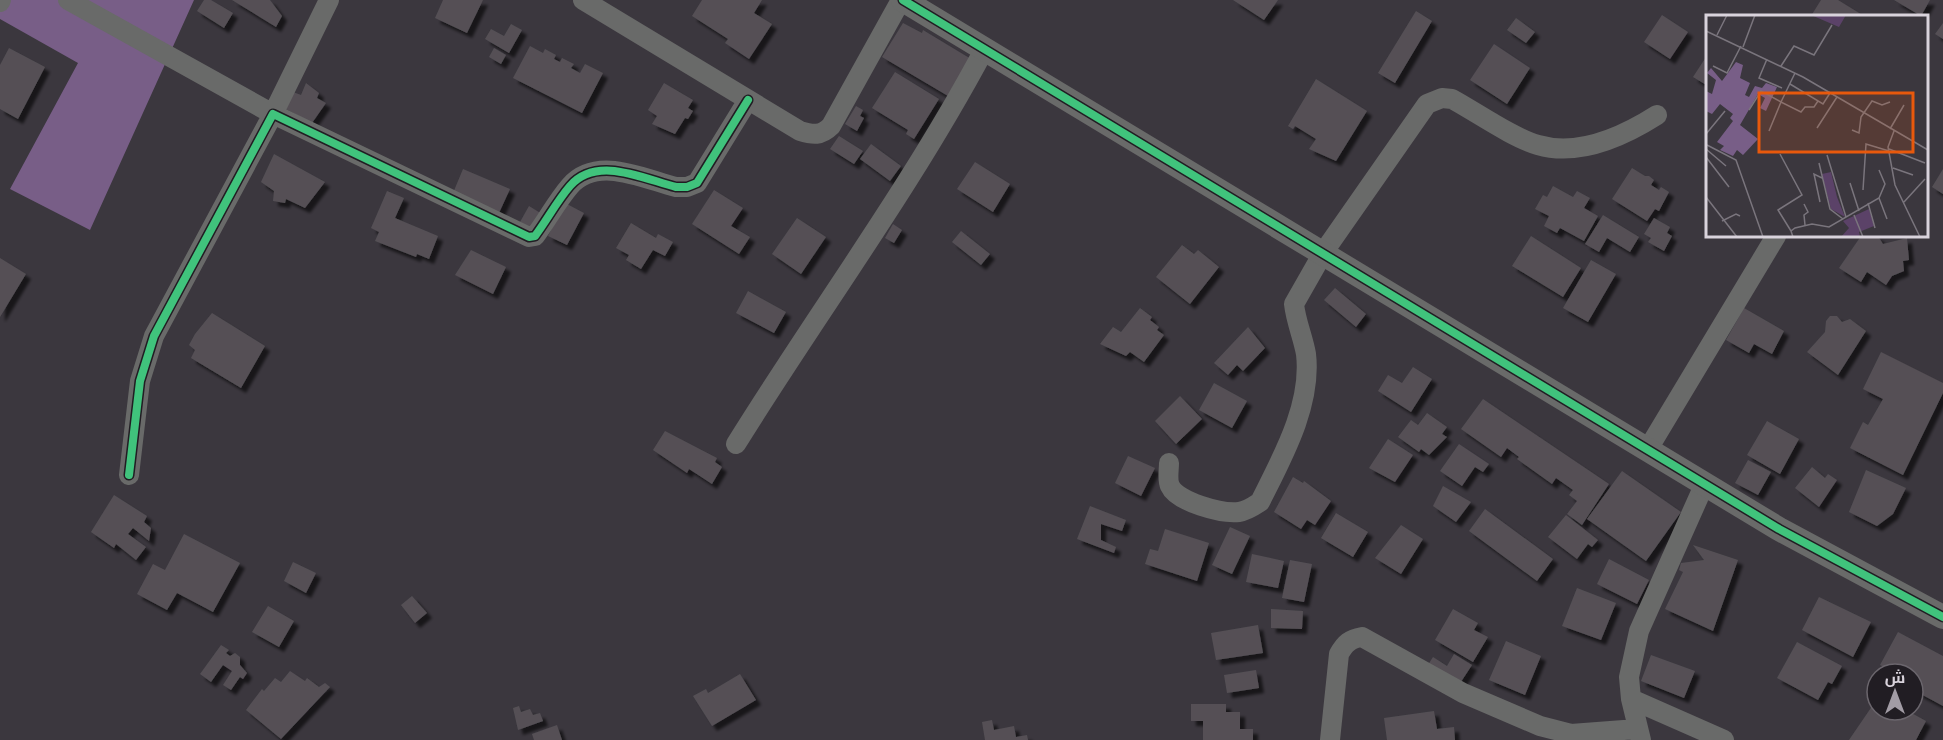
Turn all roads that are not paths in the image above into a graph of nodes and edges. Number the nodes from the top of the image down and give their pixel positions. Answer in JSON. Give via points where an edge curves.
{"nodes":[{"id":1,"x":68,"y":0,"type":"edge"},
{"id":2,"x":329,"y":0,"type":"edge"},
{"id":3,"x":583,"y":0,"type":"edge"},
{"id":4,"x":902,"y":0,"type":"edge"},
{"id":5,"x":984,"y":50,"type":"junction"},
{"id":6,"x":748,"y":100,"type":"junction"},
{"id":7,"x":273,"y":114,"type":"junction"},
{"id":8,"x":1657,"y":115,"type":"dead end"},
{"id":9,"x":1775,"y":237,"type":"edge"},
{"id":10,"x":1323,"y":253,"type":"junction"},
{"id":11,"x":736,"y":444,"type":"dead end"},
{"id":12,"x":1648,"y":450,"type":"junction"},
{"id":13,"x":1169,"y":463,"type":"dead end"},
{"id":14,"x":129,"y":475,"type":"dead end"},
{"id":15,"x":1705,"y":483,"type":"junction"},
{"id":16,"x":1943,"y":617,"type":"edge"},
{"id":17,"x":1630,"y":699,"type":"junction"},
{"id":18,"x":1639,"y":735,"type":"edge"},
{"id":19,"x":1330,"y":740,"type":"edge"},
{"id":20,"x":1724,"y":740,"type":"edge"}],
"edges":[{"from":1,"to":7,"type":"street"},
{"from":2,"to":7,"type":"street"},
{"from":3,"to":6,"type":"street"},
{"from":4,"to":5,"type":"street"},
{"from":4,"to":6,"type":"street","via":[[831,126],[823,133],[800,131]]},
{"from":5,"to":10,"type":"street"},
{"from":5,"to":11,"type":"street","via":[[903,190]]},
{"from":6,"to":7,"type":"street","via":[[698,183],[676,187],[605,169],[586,173],[571,184],[535,236],[529,237]]},
{"from":7,"to":14,"type":"street","via":[[154,336],[140,381]]},
{"from":8,"to":10,"type":"street","via":[[1632,131],[1602,142],[1552,148],[1536,145],[1452,99],[1434,100],[1427,104]]},
{"from":9,"to":12,"type":"street"},
{"from":10,"to":12,"type":"street"},
{"from":10,"to":13,"type":"street","via":[[1294,304],[1306,352],[1304,392],[1296,424],[1260,502],[1238,512],[1184,499],[1174,494],[1168,484]]},
{"from":12,"to":15,"type":"street"},
{"from":15,"to":16,"type":"street","via":[[1779,529]]},
{"from":15,"to":17,"type":"street","via":[[1639,631],[1629,677]]},
{"from":17,"to":18,"type":"street"},
{"from":17,"to":20,"type":"street"},
{"from":18,"to":19,"type":"street","via":[[1571,734],[1540,726],[1463,693],[1362,637],[1352,638],[1340,654]]}]}
